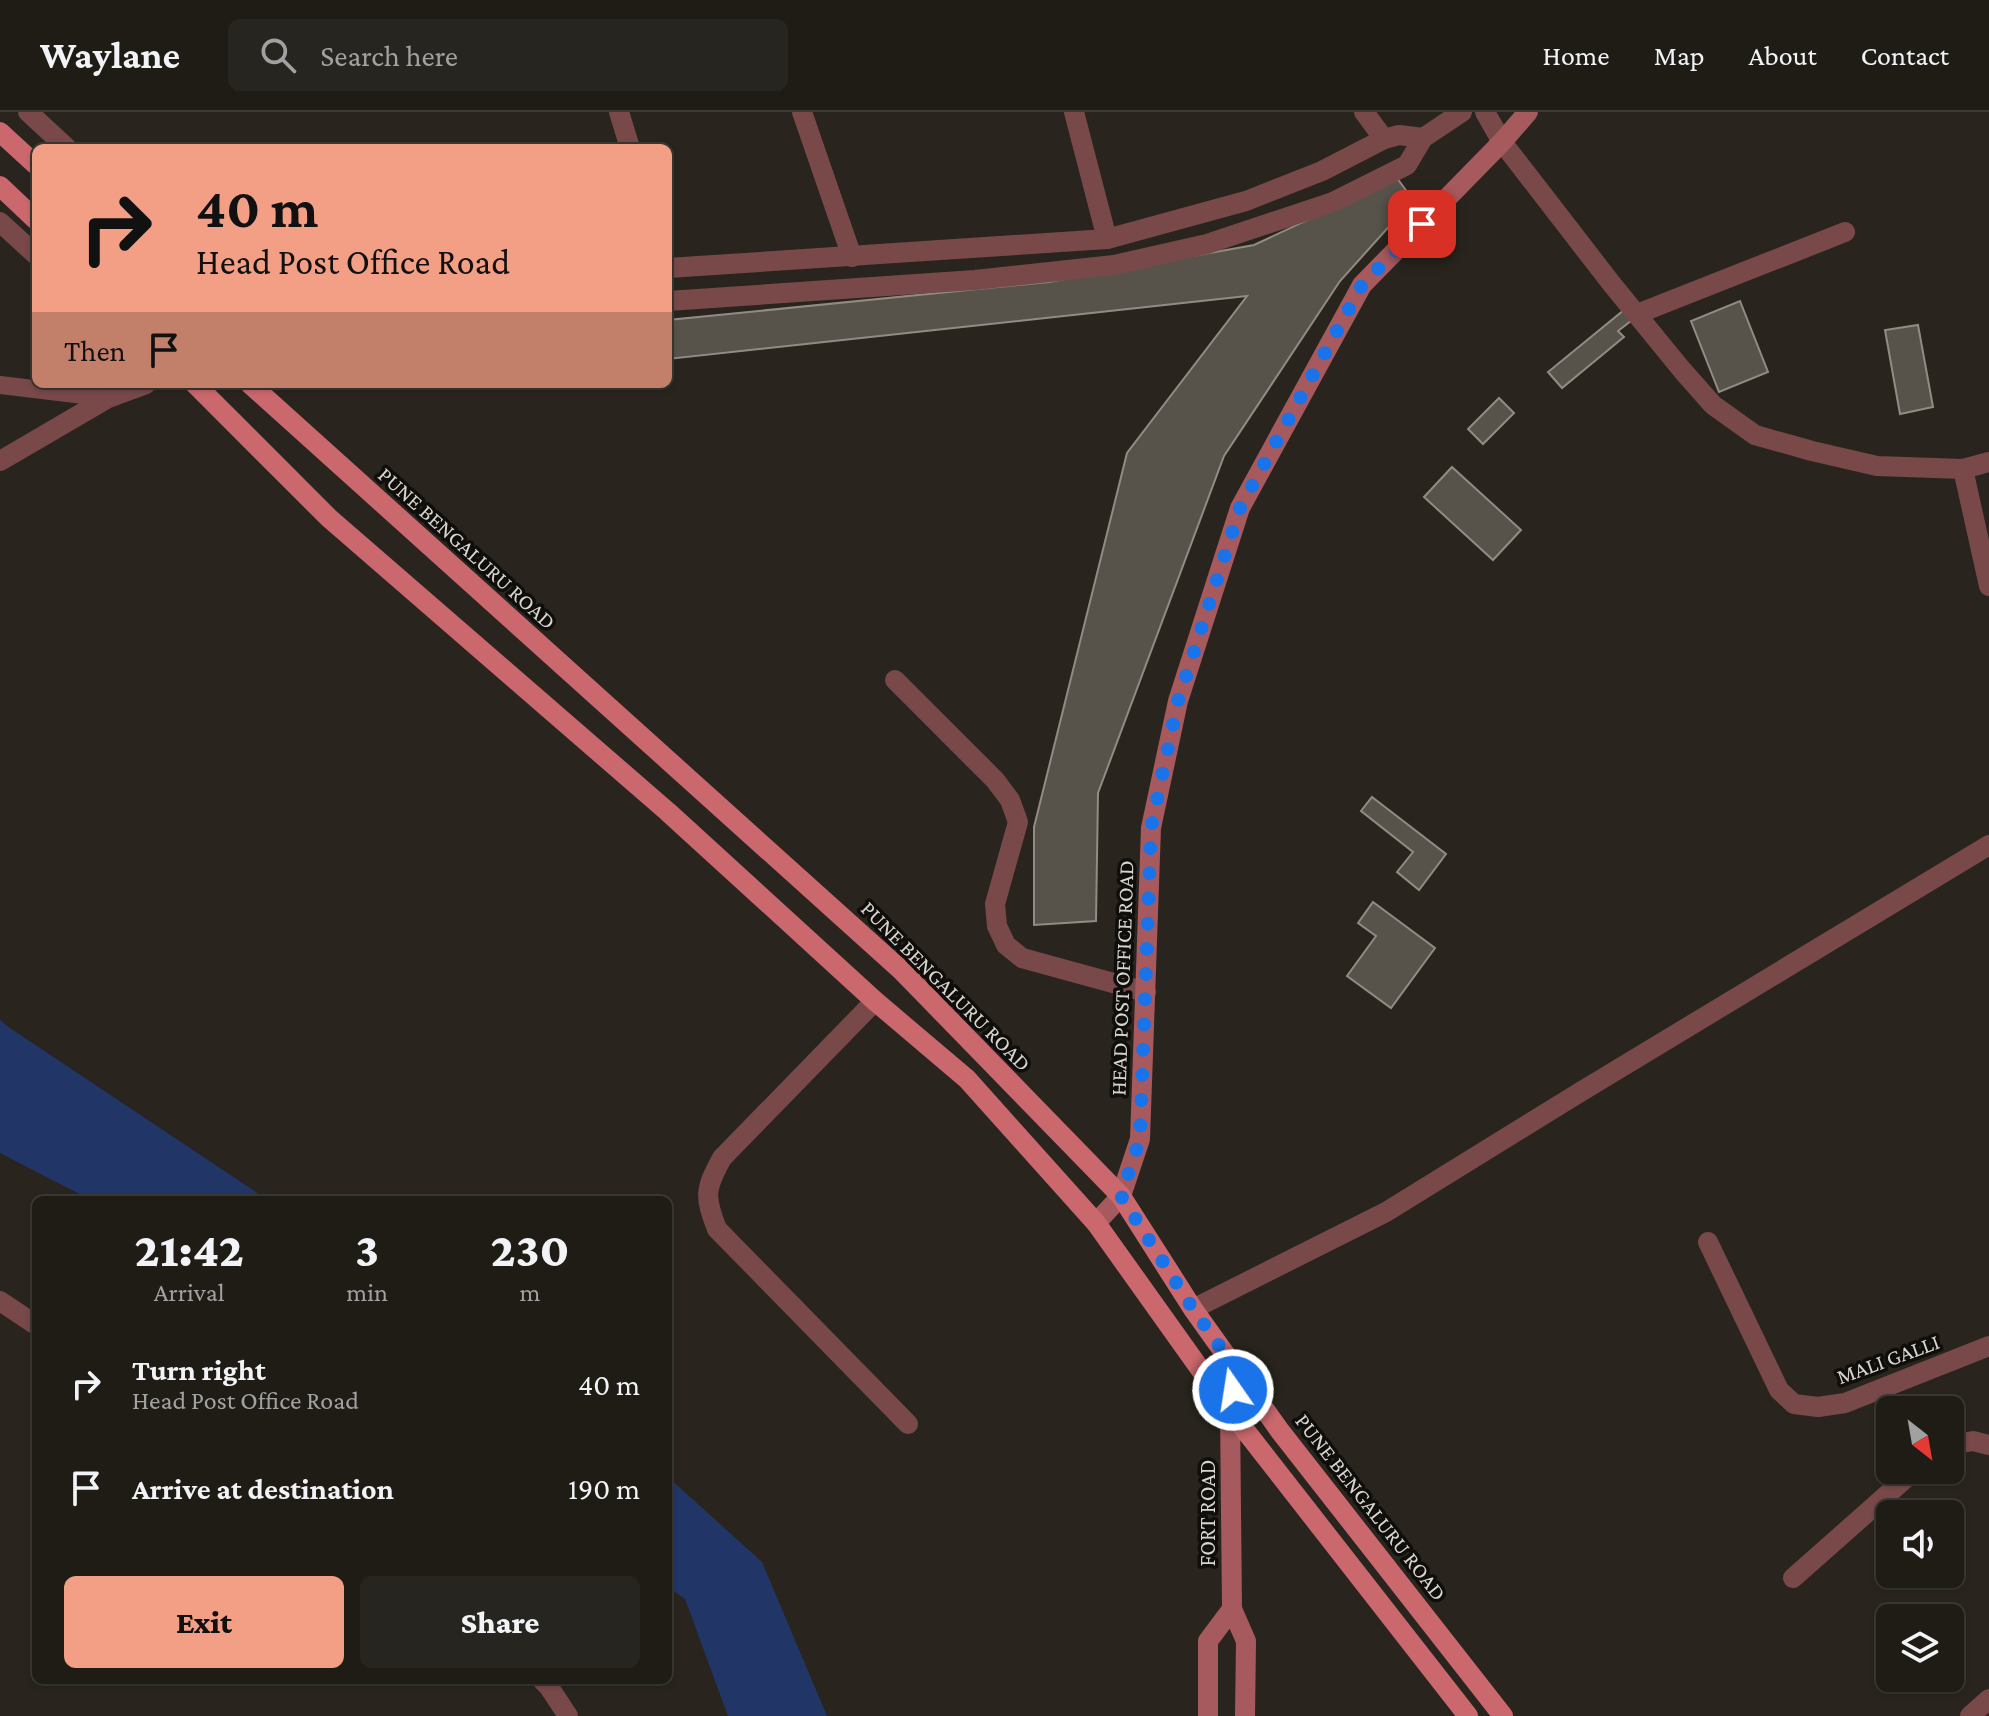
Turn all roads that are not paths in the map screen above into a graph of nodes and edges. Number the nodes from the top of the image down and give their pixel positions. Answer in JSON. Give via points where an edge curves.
{"nodes":[{"id":1,"x":28,"y":112,"type":"edge"},
{"id":2,"x":619,"y":112,"type":"edge"},
{"id":3,"x":802,"y":112,"type":"edge"},
{"id":4,"x":1074,"y":112,"type":"edge"},
{"id":5,"x":1364,"y":112,"type":"edge"},
{"id":6,"x":1462,"y":112,"type":"edge"},
{"id":7,"x":1485,"y":112,"type":"edge"},
{"id":8,"x":1528,"y":112,"type":"edge"},
{"id":9,"x":0,"y":132,"type":"edge"},
{"id":10,"x":1423,"y":138,"type":"junction"},
{"id":11,"x":1384,"y":139,"type":"junction"},
{"id":12,"x":1502,"y":142,"type":"junction"},
{"id":13,"x":63,"y":144,"type":"edge"},
{"id":14,"x":629,"y":144,"type":"edge"},
{"id":15,"x":32,"y":161,"type":"edge"},
{"id":16,"x":0,"y":186,"type":"edge"},
{"id":17,"x":32,"y":216,"type":"edge"},
{"id":18,"x":0,"y":222,"type":"edge"},
{"id":19,"x":1845,"y":232,"type":"dead end"},
{"id":20,"x":1107,"y":239,"type":"junction"},
{"id":21,"x":32,"y":251,"type":"edge"},
{"id":22,"x":852,"y":257,"type":"junction"},
{"id":23,"x":672,"y":268,"type":"edge"},
{"id":24,"x":672,"y":301,"type":"edge"},
{"id":25,"x":1637,"y":314,"type":"junction"},
{"id":26,"x":0,"y":385,"type":"edge"},
{"id":27,"x":135,"y":388,"type":"edge"},
{"id":28,"x":199,"y":388,"type":"edge"},
{"id":29,"x":254,"y":388,"type":"edge"},
{"id":30,"x":108,"y":398,"type":"junction"},
{"id":31,"x":0,"y":461,"type":"edge"},
{"id":32,"x":1989,"y":462,"type":"edge"},
{"id":33,"x":1963,"y":469,"type":"junction"},
{"id":34,"x":1989,"y":586,"type":"edge"},
{"id":35,"x":895,"y":680,"type":"dead end"},
{"id":36,"x":1989,"y":845,"type":"edge"},
{"id":37,"x":1146,"y":992,"type":"junction"},
{"id":38,"x":875,"y":1001,"type":"junction"},
{"id":39,"x":1121,"y":1196,"type":"junction"},
{"id":40,"x":1096,"y":1223,"type":"junction"},
{"id":41,"x":1708,"y":1242,"type":"dead end"},
{"id":42,"x":0,"y":1301,"type":"edge"},
{"id":43,"x":1193,"y":1309,"type":"junction"},
{"id":44,"x":32,"y":1322,"type":"edge"},
{"id":45,"x":1989,"y":1346,"type":"edge"},
{"id":46,"x":1235,"y":1368,"type":"junction"},
{"id":47,"x":1230,"y":1411,"type":"junction"},
{"id":48,"x":908,"y":1424,"type":"dead end"},
{"id":49,"x":1964,"y":1443,"type":"edge"},
{"id":50,"x":1989,"y":1445,"type":"edge"},
{"id":51,"x":1899,"y":1484,"type":"edge"},
{"id":52,"x":1793,"y":1578,"type":"dead end"},
{"id":53,"x":1232,"y":1609,"type":"junction"},
{"id":54,"x":546,"y":1684,"type":"edge"},
{"id":55,"x":1989,"y":1699,"type":"edge"},
{"id":56,"x":568,"y":1716,"type":"edge"},
{"id":57,"x":1208,"y":1716,"type":"edge"},
{"id":58,"x":1245,"y":1716,"type":"edge"},
{"id":59,"x":1468,"y":1716,"type":"edge"},
{"id":60,"x":1503,"y":1716,"type":"edge"},
{"id":61,"x":1970,"y":1716,"type":"edge"}],
"edges":[{"from":1,"to":13,"type":"street"},
{"from":2,"to":14,"type":"street"},
{"from":3,"to":22,"type":"street"},
{"from":4,"to":20,"type":"street"},
{"from":5,"to":11,"type":"street"},
{"from":6,"to":10,"type":"street"},
{"from":7,"to":12,"type":"street"},
{"from":8,"to":12,"type":"main road","name":"HEAD POST OFFICE ROAD"},
{"from":9,"to":15,"type":"main road"},
{"from":10,"to":11,"type":"street"},
{"from":10,"to":24,"type":"street","via":[[1407,165],[1333,202],[1207,244],[1114,265]]},
{"from":11,"to":20,"type":"street","via":[[1246,201]]},
{"from":12,"to":25,"type":"street"},
{"from":12,"to":37,"type":"main road","name":"HEAD POST OFFICE ROAD","via":[[1362,285],[1240,508],[1178,701],[1151,828]]},
{"from":16,"to":17,"type":"main road"},
{"from":18,"to":21,"type":"street"},
{"from":19,"to":25,"type":"street"},
{"from":20,"to":22,"type":"street"},
{"from":22,"to":23,"type":"street"},
{"from":25,"to":33,"type":"street","via":[[1713,405],[1755,435],[1877,466]]},
{"from":26,"to":30,"type":"lane"},
{"from":27,"to":30,"type":"street"},
{"from":28,"to":38,"type":"main road","via":[[329,518],[668,812]]},
{"from":29,"to":39,"type":"main road","name":"PUNE BENGALURU ROAD","via":[[901,970]]},
{"from":30,"to":31,"type":"street"},
{"from":32,"to":33,"type":"street"},
{"from":33,"to":34,"type":"street"},
{"from":35,"to":37,"type":"street","via":[[1010,800],[1018,822],[995,904],[1006,945],[1022,958]]},
{"from":36,"to":43,"type":"street","via":[[1386,1212]]},
{"from":37,"to":39,"type":"main road","name":"HEAD POST OFFICE ROAD","via":[[1140,1139]]},
{"from":38,"to":40,"type":"main road","via":[[967,1079]]},
{"from":38,"to":48,"type":"street","via":[[722,1158],[709,1181],[708,1205],[717,1229]]},
{"from":39,"to":40,"type":"main road","name":"HEAD POST OFFICE ROAD"},
{"from":39,"to":43,"type":"main road","name":"PUNE BENGALURU ROAD"},
{"from":40,"to":47,"type":"main road"},
{"from":41,"to":45,"type":"street","name":"MALI GALLI","via":[[1779,1390],[1794,1404],[1845,1403]]},
{"from":42,"to":44,"type":"street"},
{"from":43,"to":46,"type":"main road","name":"PUNE BENGALURU ROAD"},
{"from":46,"to":47,"type":"main road","name":"FORT ROAD"},
{"from":46,"to":60,"type":"main road","name":"PUNE BENGALURU ROAD"},
{"from":47,"to":53,"type":"main road","name":"FORT ROAD"},
{"from":47,"to":59,"type":"main road"},
{"from":49,"to":50,"type":"street"},
{"from":51,"to":52,"type":"street"},
{"from":53,"to":57,"type":"main road","via":[[1208,1641]]},
{"from":53,"to":58,"type":"main road","name":"FORT ROAD","via":[[1246,1641]]},
{"from":54,"to":56,"type":"street"},
{"from":55,"to":61,"type":"street"}]}
